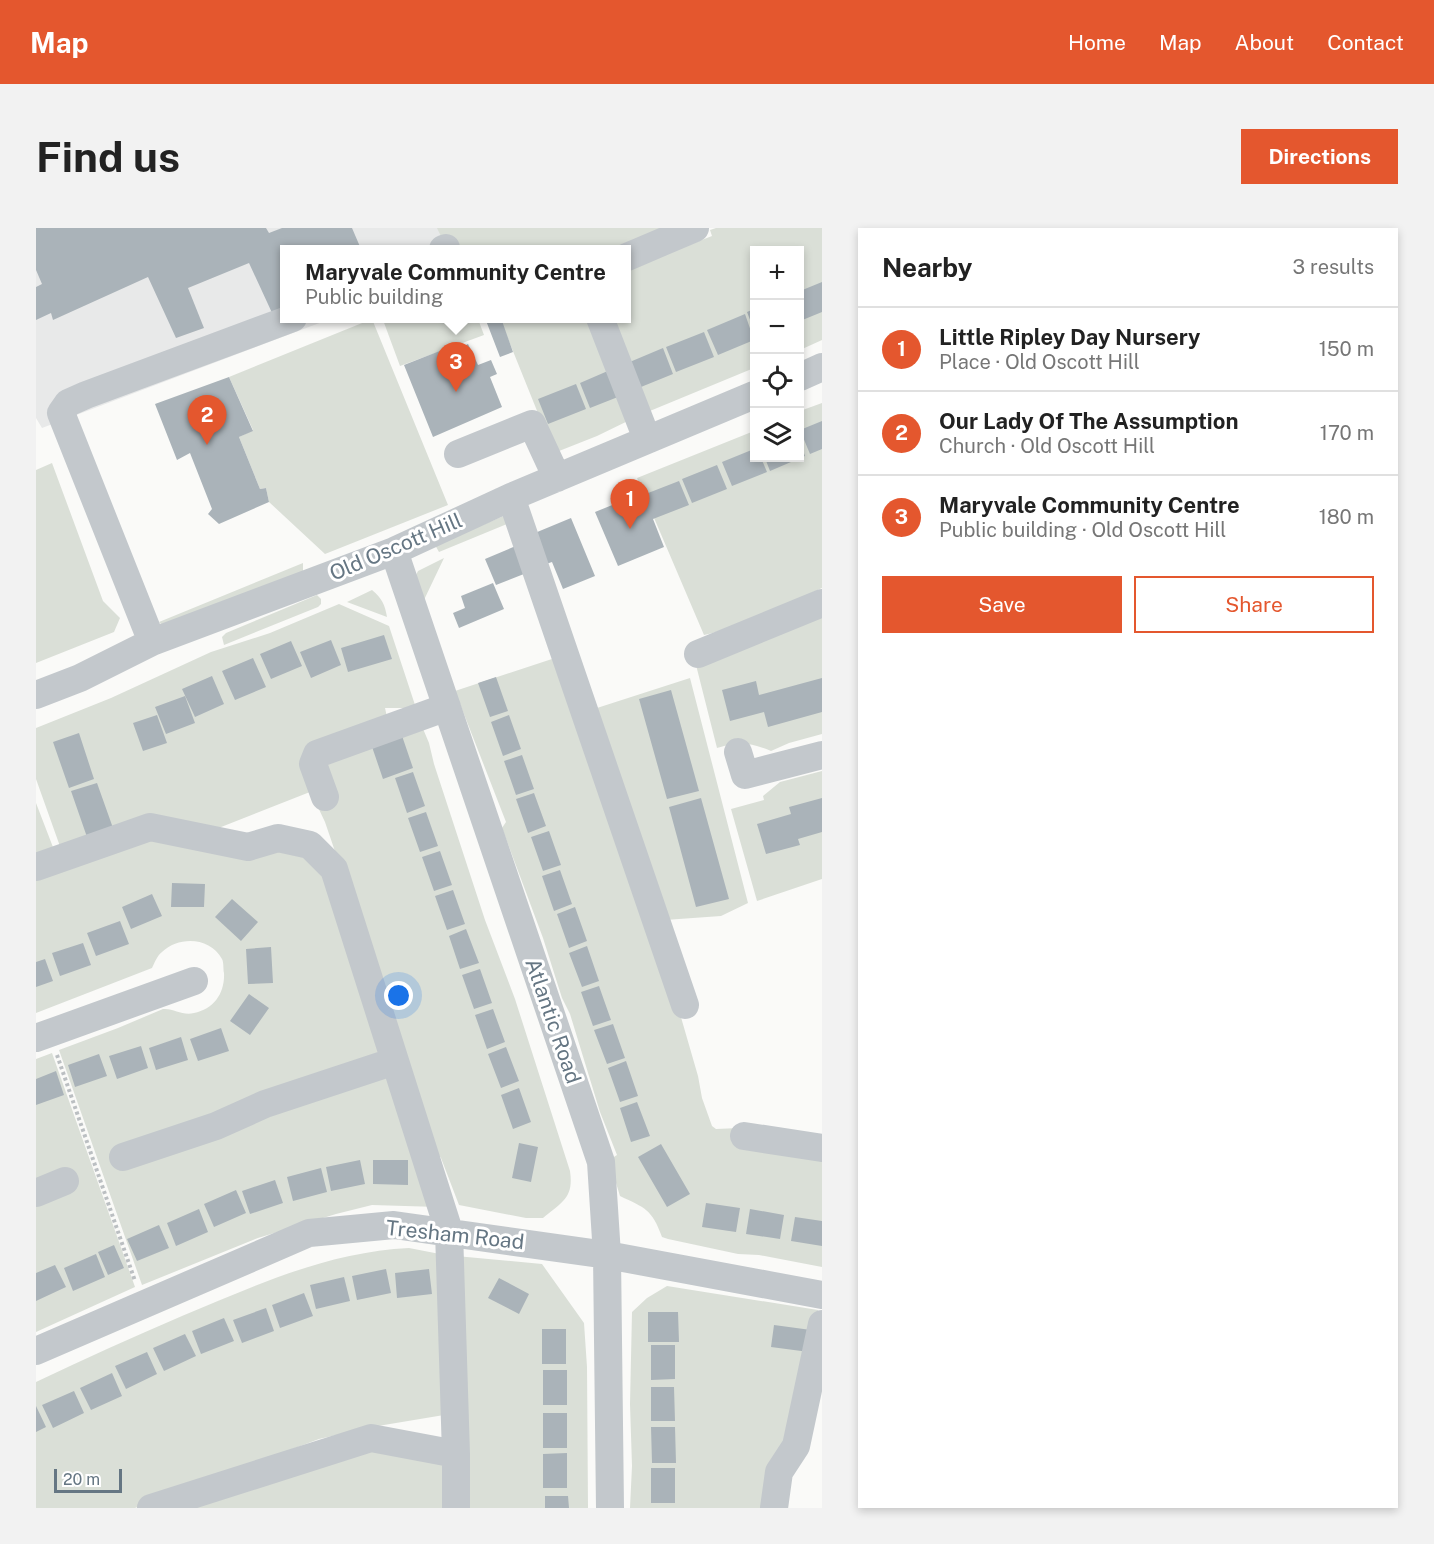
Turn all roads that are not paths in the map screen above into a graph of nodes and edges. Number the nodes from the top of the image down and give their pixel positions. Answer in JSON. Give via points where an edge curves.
{"nodes":[{"id":1,"x":695,"y":228,"type":"edge"},
{"id":2,"x":631,"y":254,"type":"edge"},
{"id":3,"x":280,"y":323,"type":"edge"},
{"id":4,"x":602,"y":323,"type":"edge"},
{"id":5,"x":822,"y":367,"type":"edge"},
{"id":6,"x":804,"y":374,"type":"edge"},
{"id":7,"x":750,"y":397,"type":"edge"},
{"id":8,"x":647,"y":439,"type":"junction"},
{"id":9,"x":458,"y":454,"type":"dead end"},
{"id":10,"x":557,"y":478,"type":"junction"},
{"id":11,"x":511,"y":497,"type":"junction"},
{"id":12,"x":394,"y":551,"type":"junction"},
{"id":13,"x":822,"y":603,"type":"edge"},
{"id":14,"x":152,"y":642,"type":"junction"},
{"id":15,"x":698,"y":654,"type":"dead end"},
{"id":16,"x":36,"y":695,"type":"edge"},
{"id":17,"x":447,"y":707,"type":"junction"},
{"id":18,"x":822,"y":755,"type":"edge"},
{"id":19,"x":745,"y":775,"type":"dead end"},
{"id":20,"x":325,"y":797,"type":"dead end"},
{"id":21,"x":36,"y":867,"type":"edge"},
{"id":22,"x":194,"y":981,"type":"dead end"},
{"id":23,"x":685,"y":1005,"type":"dead end"},
{"id":24,"x":43,"y":1036,"type":"edge"},
{"id":25,"x":395,"y":1060,"type":"junction"},
{"id":26,"x":744,"y":1136,"type":"dead end"},
{"id":27,"x":822,"y":1148,"type":"edge"},
{"id":28,"x":123,"y":1157,"type":"dead end"},
{"id":29,"x":65,"y":1181,"type":"dead end"},
{"id":30,"x":36,"y":1193,"type":"edge"},
{"id":31,"x":449,"y":1231,"type":"junction"},
{"id":32,"x":607,"y":1255,"type":"junction"},
{"id":33,"x":822,"y":1295,"type":"edge"},
{"id":34,"x":822,"y":1323,"type":"edge"},
{"id":35,"x":36,"y":1350,"type":"edge"},
{"id":36,"x":456,"y":1454,"type":"junction"},
{"id":37,"x":151,"y":1508,"type":"edge"},
{"id":38,"x":456,"y":1508,"type":"edge"},
{"id":39,"x":610,"y":1508,"type":"edge"},
{"id":40,"x":774,"y":1508,"type":"edge"}],
"edges":[{"from":1,"to":2,"type":"street"},
{"from":3,"to":14,"type":"street","via":[[68,403],[61,413]]},
{"from":4,"to":8,"type":"street"},
{"from":5,"to":6,"type":"street"},
{"from":7,"to":8,"type":"street","name":"Old Oscott Hill"},
{"from":8,"to":10,"type":"street","name":"Old Oscott Hill"},
{"from":9,"to":10,"type":"street","via":[[532,424]]},
{"from":10,"to":11,"type":"street","name":"Old Oscott Hill"},
{"from":11,"to":12,"type":"street","name":"Old Oscott Hill"},
{"from":11,"to":23,"type":"street"},
{"from":12,"to":14,"type":"street","name":"Old Oscott Hill"},
{"from":12,"to":17,"type":"street","name":"Atlantic Road"},
{"from":13,"to":15,"type":"street"},
{"from":14,"to":16,"type":"street","name":"Old Oscott Hill"},
{"from":17,"to":20,"type":"street","via":[[317,754],[314,764]]},
{"from":17,"to":32,"type":"street","name":"Atlantic Road","via":[[601,1162]]},
{"from":18,"to":19,"type":"street"},
{"from":21,"to":25,"type":"street","via":[[150,827],[248,847],[278,838],[310,845],[334,869]]},
{"from":22,"to":24,"type":"street"},
{"from":25,"to":28,"type":"street"},
{"from":25,"to":31,"type":"street"},
{"from":26,"to":27,"type":"street"},
{"from":29,"to":30,"type":"street"},
{"from":31,"to":32,"type":"street","name":"Tresham Road"},
{"from":31,"to":35,"type":"street","name":"Tresham Road","via":[[394,1225],[309,1233]]},
{"from":31,"to":36,"type":"street"},
{"from":32,"to":33,"type":"street","name":"Tresham Road"},
{"from":32,"to":39,"type":"street","name":"Atlantic Road"},
{"from":34,"to":40,"type":"street","via":[[796,1446],[779,1472]]},
{"from":36,"to":37,"type":"street","via":[[371,1438]]},
{"from":36,"to":38,"type":"street"}]}
